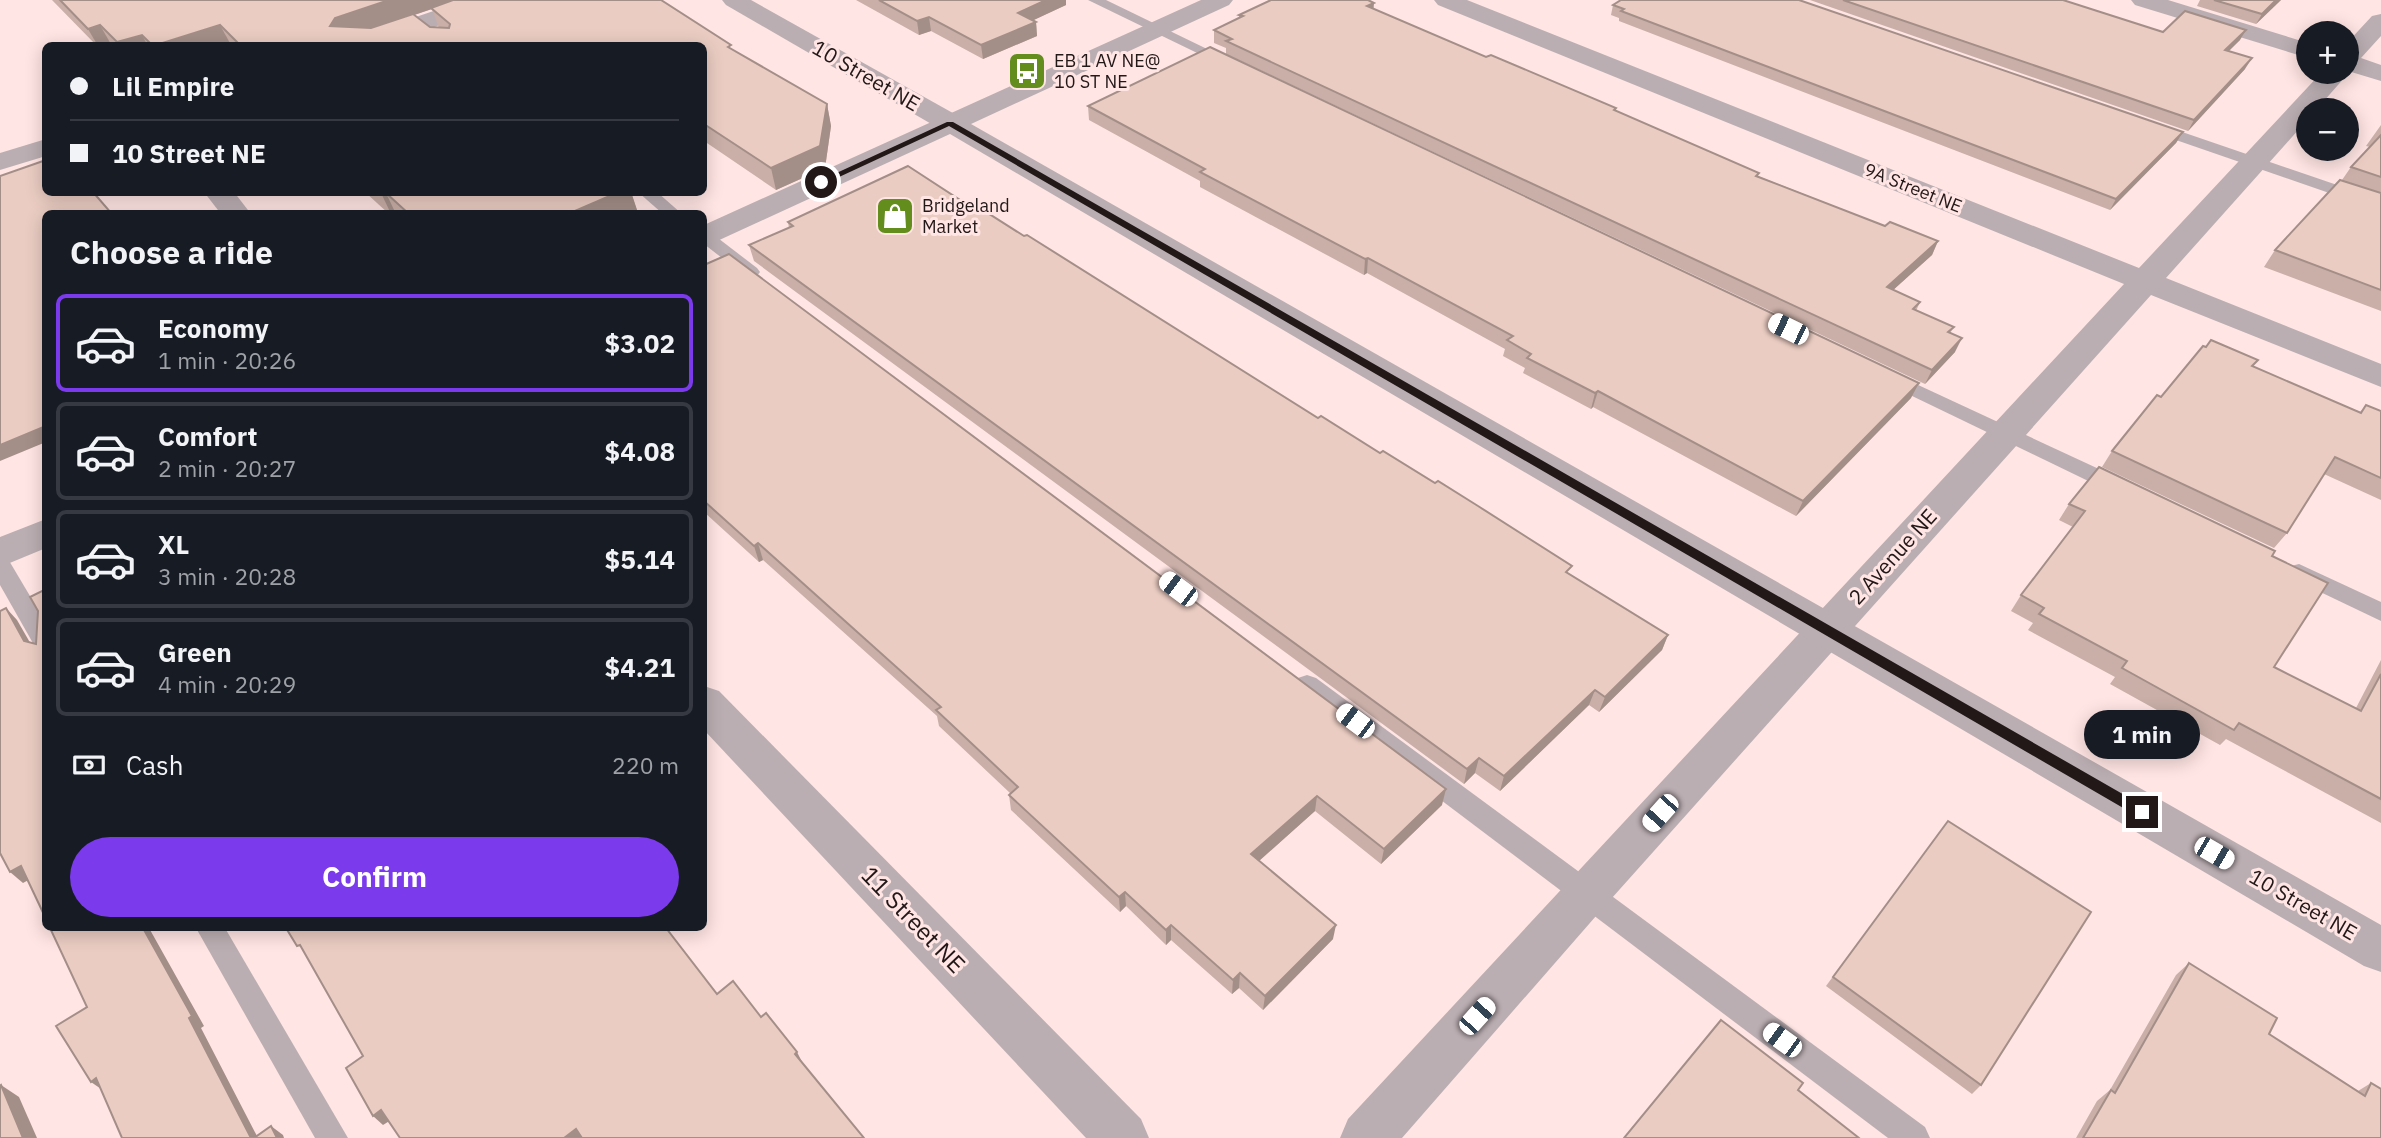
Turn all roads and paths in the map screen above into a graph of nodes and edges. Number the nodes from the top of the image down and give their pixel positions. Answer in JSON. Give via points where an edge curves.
{"nodes":[{"id":1,"x":489,"y":0,"type":"edge"},
{"id":2,"x":734,"y":0,"type":"edge"},
{"id":3,"x":1095,"y":0,"type":"edge"},
{"id":4,"x":1221,"y":0,"type":"edge"},
{"id":5,"x":1446,"y":0,"type":"edge"},
{"id":6,"x":2143,"y":0,"type":"edge"},
{"id":7,"x":2381,"y":21,"type":"edge"},
{"id":8,"x":1157,"y":29,"type":"junction"},
{"id":9,"x":372,"y":42,"type":"edge"},
{"id":10,"x":2359,"y":46,"type":"edge"},
{"id":11,"x":2296,"y":47,"type":"edge"},
{"id":12,"x":2359,"y":65,"type":"edge"},
{"id":13,"x":1242,"y":70,"type":"edge"},
{"id":14,"x":2381,"y":73,"type":"edge"},
{"id":15,"x":2325,"y":84,"type":"edge"},
{"id":16,"x":950,"y":123,"type":"junction"},
{"id":17,"x":2141,"y":123,"type":"edge"},
{"id":18,"x":42,"y":148,"type":"edge"},
{"id":19,"x":0,"y":162,"type":"edge"},
{"id":20,"x":2253,"y":162,"type":"junction"},
{"id":21,"x":221,"y":196,"type":"edge"},
{"id":22,"x":651,"y":196,"type":"edge"},
{"id":23,"x":2381,"y":206,"type":"edge"},
{"id":24,"x":234,"y":210,"type":"edge"},
{"id":25,"x":669,"y":210,"type":"edge"},
{"id":26,"x":707,"y":235,"type":"edge"},
{"id":27,"x":707,"y":238,"type":"edge"},
{"id":28,"x":2145,"y":281,"type":"junction"},
{"id":29,"x":770,"y":285,"type":"edge"},
{"id":30,"x":1874,"y":370,"type":"edge"},
{"id":31,"x":2381,"y":376,"type":"edge"},
{"id":32,"x":2007,"y":433,"type":"junction"},
{"id":33,"x":2142,"y":498,"type":"edge"},
{"id":34,"x":42,"y":534,"type":"edge"},
{"id":35,"x":0,"y":553,"type":"edge"},
{"id":36,"x":2280,"y":564,"type":"edge"},
{"id":37,"x":0,"y":565,"type":"edge"},
{"id":38,"x":2381,"y":612,"type":"edge"},
{"id":39,"x":1827,"y":630,"type":"junction"},
{"id":40,"x":42,"y":638,"type":"edge"},
{"id":41,"x":1285,"y":669,"type":"edge"},
{"id":42,"x":707,"y":706,"type":"edge"},
{"id":43,"x":1586,"y":893,"type":"junction"},
{"id":44,"x":212,"y":931,"type":"edge"},
{"id":45,"x":2381,"y":950,"type":"edge"},
{"id":46,"x":332,"y":1138,"type":"edge"},
{"id":47,"x":1122,"y":1138,"type":"edge"},
{"id":48,"x":1367,"y":1138,"type":"edge"},
{"id":49,"x":1914,"y":1138,"type":"edge"}],
"edges":[{"from":1,"to":9,"type":"street","via":[[429,29]]},
{"from":2,"to":16,"type":"street","name":"10 Street NE"},
{"from":3,"to":8,"type":"lane"},
{"from":4,"to":8,"type":"street"},
{"from":5,"to":28,"type":"street","name":"9A Street NE"},
{"from":6,"to":11,"type":"street"},
{"from":7,"to":10,"type":"street"},
{"from":8,"to":13,"type":"lane"},
{"from":8,"to":16,"type":"street"},
{"from":12,"to":14,"type":"street"},
{"from":15,"to":20,"type":"street","name":"2 Avenue NE"},
{"from":16,"to":26,"type":"street"},
{"from":16,"to":39,"type":"street","name":"10 Street NE"},
{"from":17,"to":20,"type":"lane"},
{"from":18,"to":19,"type":"street"},
{"from":20,"to":23,"type":"lane"},
{"from":20,"to":28,"type":"street","name":"2 Avenue NE"},
{"from":21,"to":24,"type":"street"},
{"from":22,"to":25,"type":"lane"},
{"from":27,"to":29,"type":"lane"},
{"from":28,"to":31,"type":"street","name":"9A Street NE"},
{"from":28,"to":32,"type":"street","name":"2 Avenue NE"},
{"from":30,"to":32,"type":"lane"},
{"from":32,"to":33,"type":"lane"},
{"from":32,"to":39,"type":"street","name":"2 Avenue NE"},
{"from":34,"to":35,"type":"street"},
{"from":36,"to":38,"type":"lane"},
{"from":37,"to":40,"type":"lane"},
{"from":39,"to":43,"type":"street","name":"2 Avenue NE"},
{"from":39,"to":45,"type":"street","name":"10 Street NE"},
{"from":41,"to":43,"type":"lane"},
{"from":42,"to":47,"type":"street","name":"11 Street NE"},
{"from":43,"to":48,"type":"street","name":"2 Avenue NE"},
{"from":43,"to":49,"type":"lane"},
{"from":44,"to":46,"type":"lane"}]}
